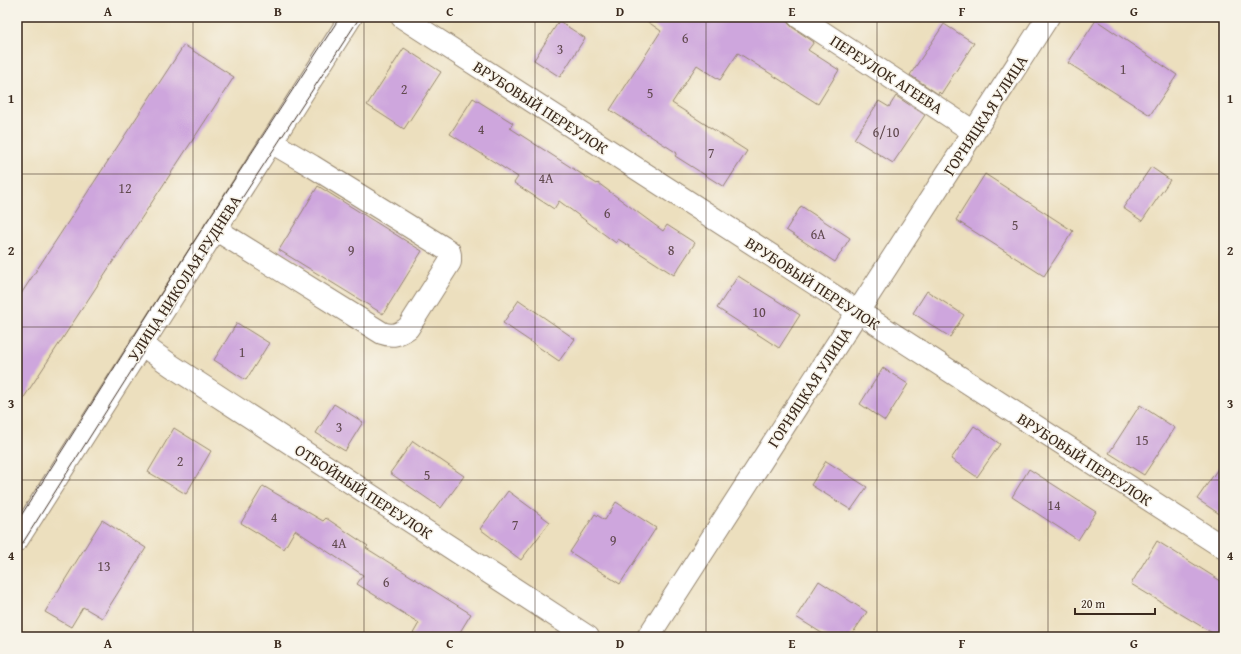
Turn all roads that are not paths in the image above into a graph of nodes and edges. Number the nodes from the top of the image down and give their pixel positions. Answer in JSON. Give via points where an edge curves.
{"nodes":[{"id":1,"x":351,"y":17,"type":"edge"},
{"id":2,"x":402,"y":17,"type":"edge"},
{"id":3,"x":799,"y":17,"type":"edge"},
{"id":4,"x":1048,"y":17,"type":"edge"},
{"id":5,"x":974,"y":132,"type":"junction"},
{"id":6,"x":271,"y":142,"type":"junction"},
{"id":7,"x":215,"y":229,"type":"junction"},
{"id":8,"x":858,"y":312,"type":"junction"},
{"id":9,"x":141,"y":344,"type":"junction"},
{"id":10,"x":17,"y":540,"type":"edge"},
{"id":11,"x":1224,"y":548,"type":"edge"},
{"id":12,"x":588,"y":637,"type":"edge"},
{"id":13,"x":648,"y":637,"type":"edge"}],
"edges":[{"from":1,"to":6,"type":"street","name":"УЛИЦА НИКОЛАЯ РУДНЕВА"},
{"from":2,"to":8,"type":"street","name":"ВРУБОВЫЙ ПЕРЕУЛОК"},
{"from":3,"to":5,"type":"street","name":"ПЕРЕУЛОК АГЕЕВА"},
{"from":4,"to":5,"type":"street","name":"ГОРНЯЦКАЯ УЛИЦА"},
{"from":5,"to":8,"type":"street","name":"ГОРНЯЦКАЯ УЛИЦА"},
{"from":6,"to":7,"type":"street","name":"УЛИЦА НИКОЛАЯ РУДНЕВА"},
{"from":6,"to":7,"type":"street","via":[[446,248],[450,262],[408,328],[400,334],[389,336],[382,333]]},
{"from":7,"to":9,"type":"street","name":"УЛИЦА НИКОЛАЯ РУДНЕВА"},
{"from":8,"to":11,"type":"street","name":"ВРУБОВЫЙ ПЕРЕУЛОК"},
{"from":8,"to":13,"type":"street","name":"ГОРНЯЦКАЯ УЛИЦА"},
{"from":9,"to":10,"type":"street","name":"УЛИЦА НИКОЛАЯ РУДНЕВА"},
{"from":9,"to":12,"type":"street","name":"ОТБОЙНЫЙ ПЕРЕУЛОК"}]}
